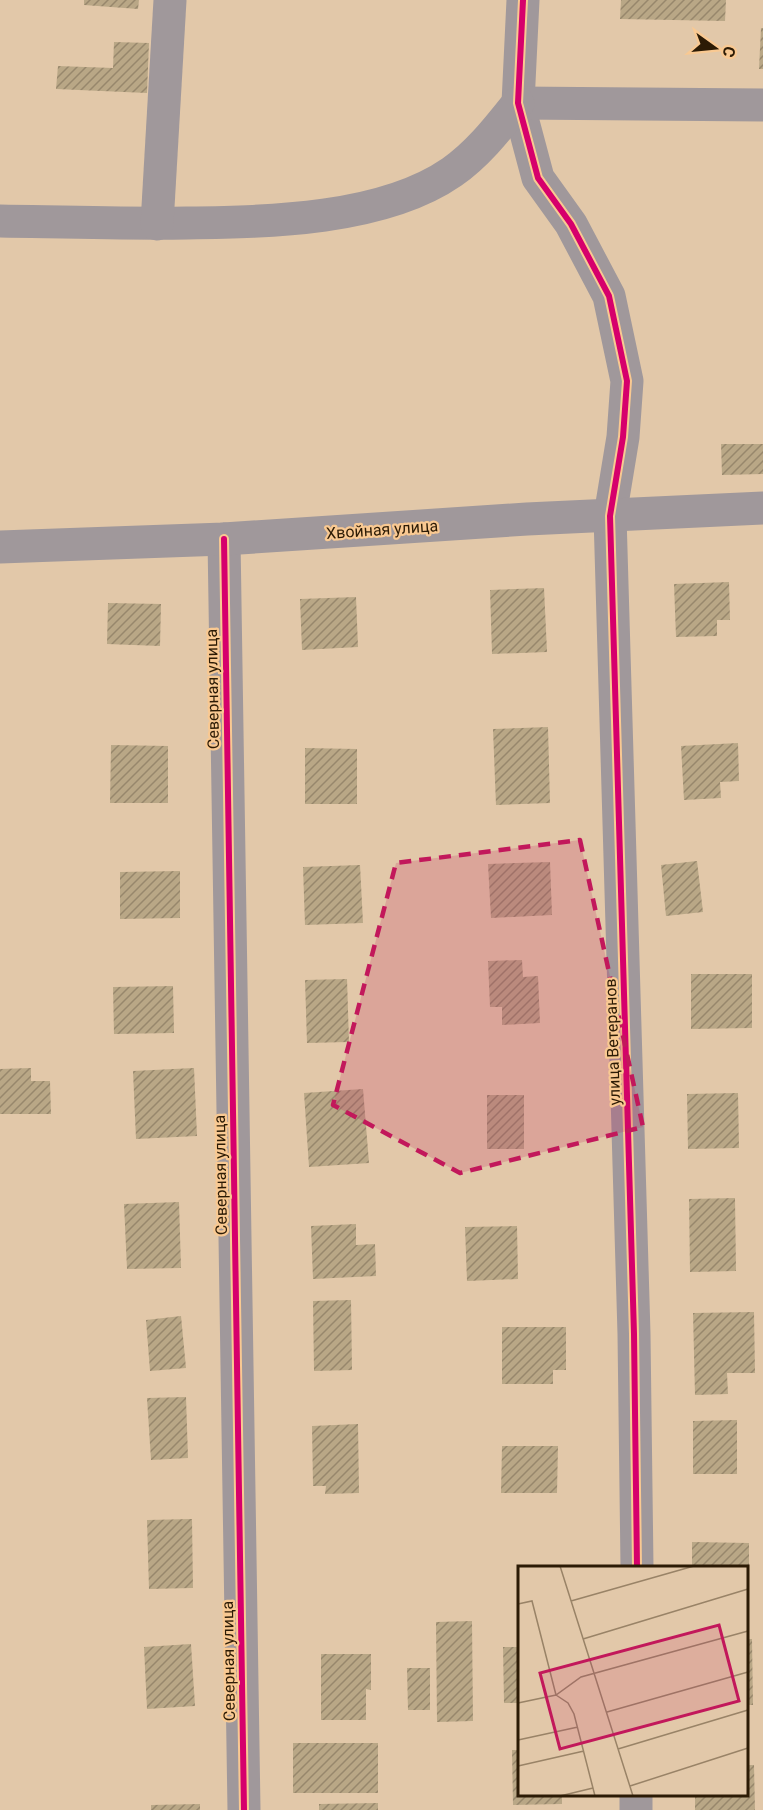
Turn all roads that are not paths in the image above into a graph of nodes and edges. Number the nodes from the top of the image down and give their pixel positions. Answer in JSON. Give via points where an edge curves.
{"nodes":[{"id":1,"x":170,"y":0,"type":"edge"},
{"id":2,"x":523,"y":0,"type":"edge"},
{"id":3,"x":518,"y":104,"type":"junction"},
{"id":4,"x":763,"y":105,"type":"edge"},
{"id":5,"x":0,"y":221,"type":"edge"},
{"id":6,"x":156,"y":224,"type":"junction"},
{"id":7,"x":763,"y":508,"type":"edge"},
{"id":8,"x":610,"y":516,"type":"junction"},
{"id":9,"x":224,"y":539,"type":"junction"},
{"id":10,"x":0,"y":547,"type":"edge"},
{"id":11,"x":637,"y":1566,"type":"edge"},
{"id":12,"x":244,"y":1810,"type":"edge"}],
"edges":[{"from":1,"to":6,"type":"street"},
{"from":2,"to":3,"type":"street","name":"улица Ветеранов"},
{"from":3,"to":4,"type":"street"},
{"from":3,"to":6,"type":"street","via":[[485,144],[452,172],[416,191],[380,203],[288,220]]},
{"from":3,"to":8,"type":"street","name":"улица Ветеранов","via":[[538,178],[571,224],[609,296],[627,381],[623,437]]},
{"from":5,"to":6,"type":"street"},
{"from":7,"to":8,"type":"street","name":"Хвойная улица"},
{"from":8,"to":9,"type":"street","name":"Хвойная улица"},
{"from":8,"to":11,"type":"street","name":"улица Ветеранов"},
{"from":9,"to":10,"type":"street","name":"Хвойная улица"},
{"from":9,"to":12,"type":"street","name":"Северная улица"}]}
